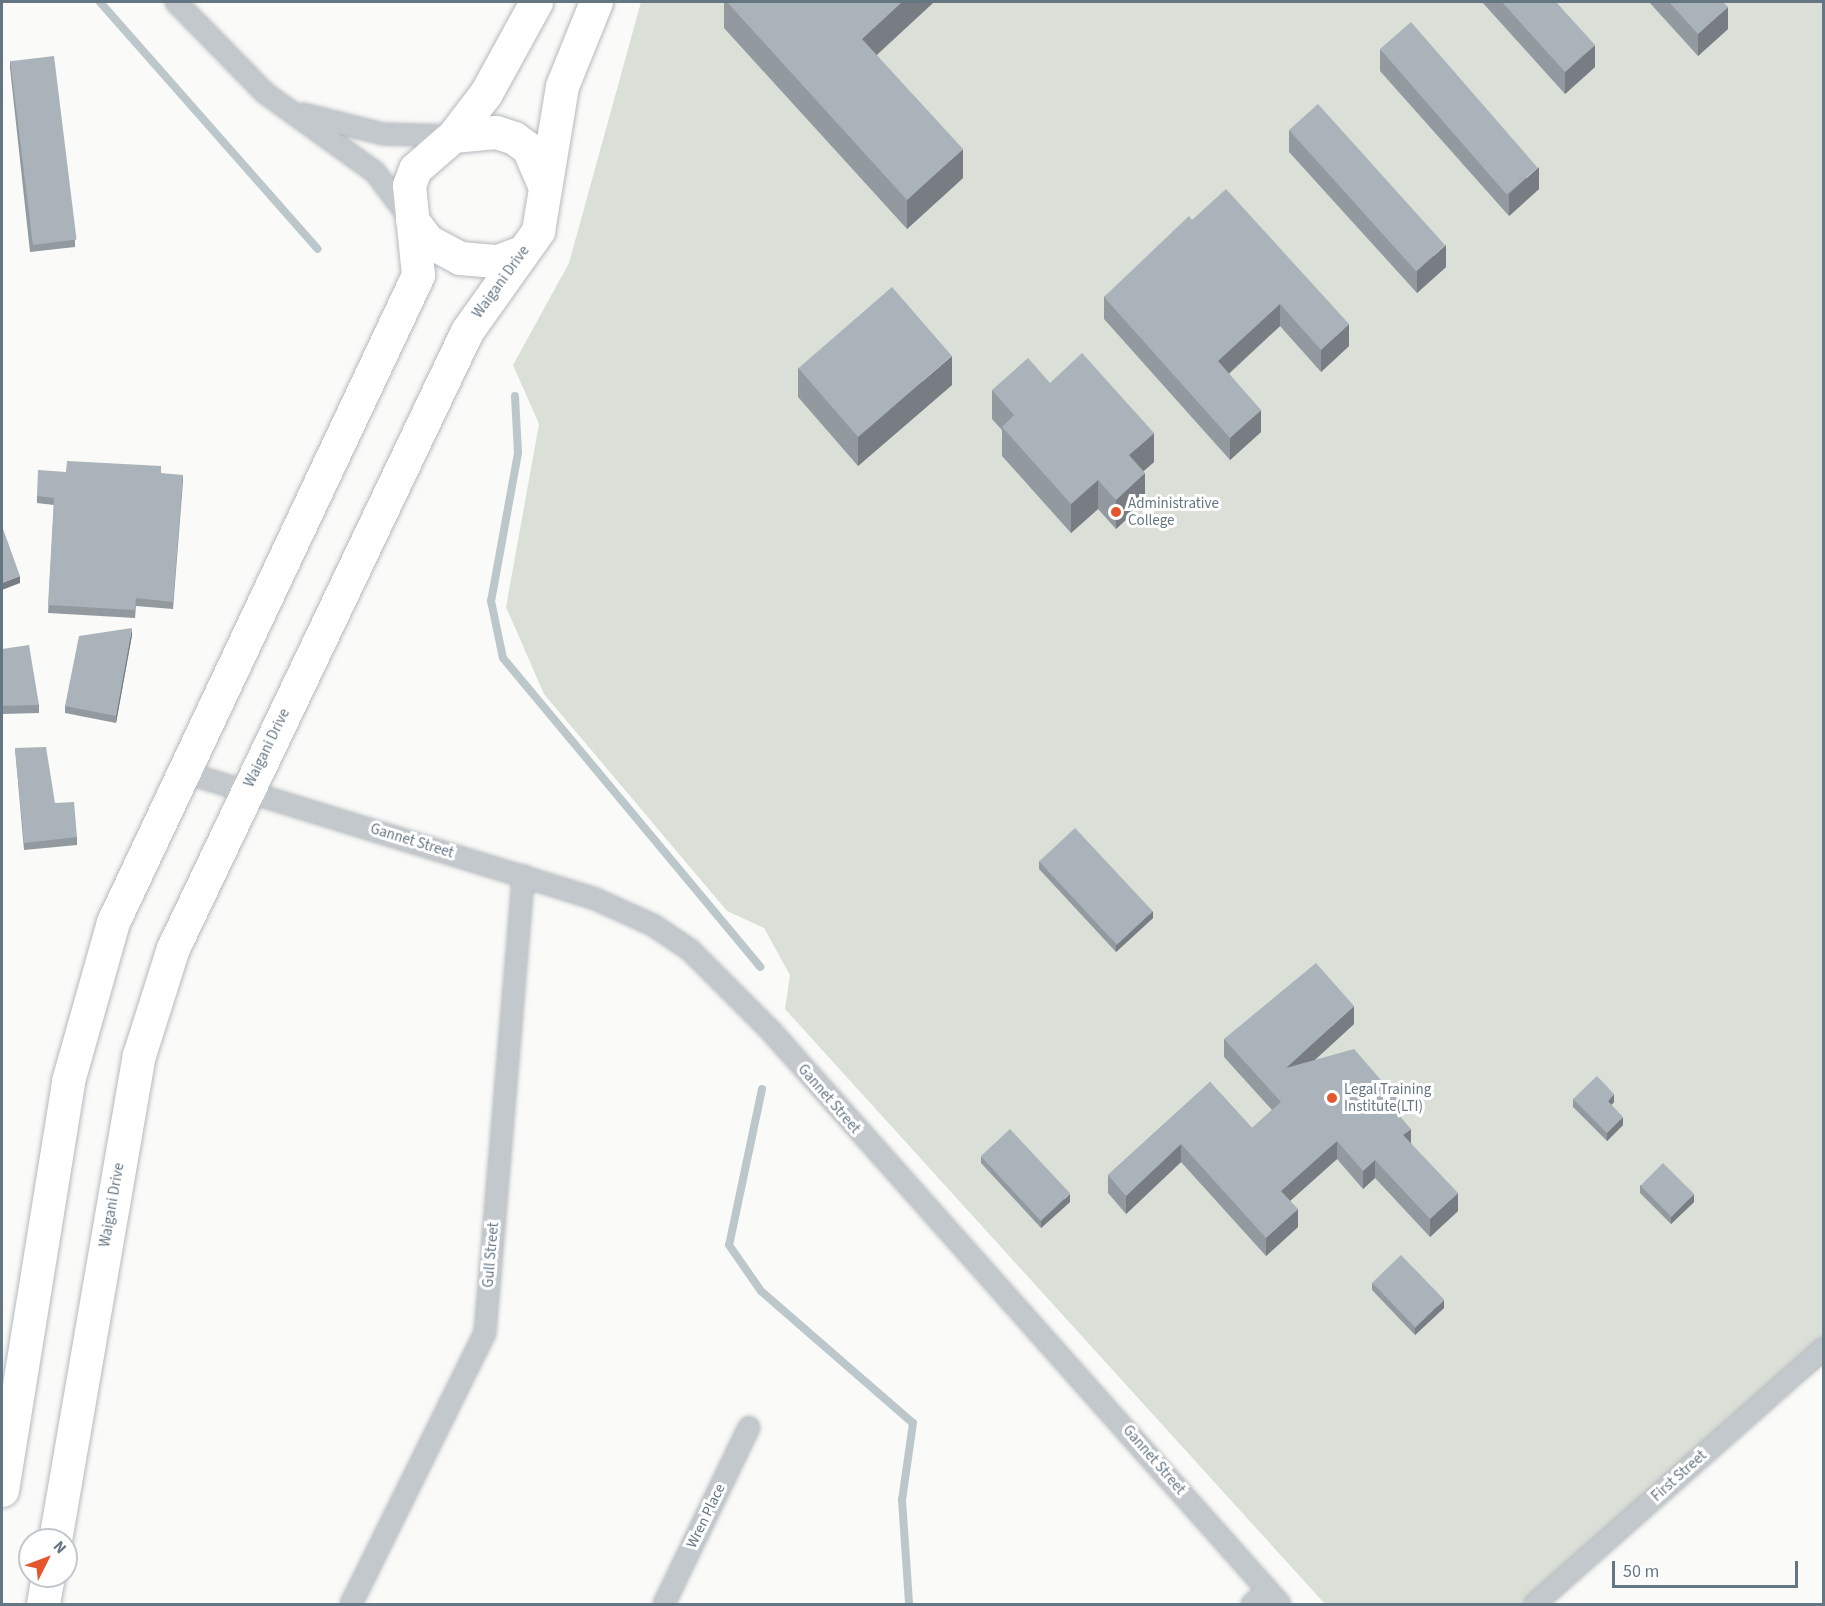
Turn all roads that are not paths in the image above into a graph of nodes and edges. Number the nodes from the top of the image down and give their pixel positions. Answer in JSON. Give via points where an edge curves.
{"nodes":[{"id":1,"x":176,"y":2,"type":"edge"},
{"id":2,"x":536,"y":2,"type":"edge"},
{"id":3,"x":596,"y":2,"type":"edge"},
{"id":4,"x":289,"y":110,"type":"junction"},
{"id":5,"x":453,"y":136,"type":"junction"},
{"id":6,"x":544,"y":185,"type":"junction"},
{"id":7,"x":412,"y":220,"type":"junction"},
{"id":8,"x":521,"y":252,"type":"junction"},
{"id":9,"x":180,"y":771,"type":"junction"},
{"id":10,"x":246,"y":793,"type":"junction"},
{"id":11,"x":523,"y":876,"type":"junction"},
{"id":12,"x":1824,"y":1348,"type":"edge"},
{"id":13,"x":749,"y":1427,"type":"dead end"},
{"id":14,"x":2,"y":1490,"type":"edge"},
{"id":15,"x":57,"y":1528,"type":"edge"},
{"id":16,"x":46,"y":1588,"type":"edge"},
{"id":17,"x":1274,"y":1598,"type":"edge"},
{"id":18,"x":43,"y":1605,"type":"edge"},
{"id":19,"x":351,"y":1605,"type":"edge"},
{"id":20,"x":664,"y":1605,"type":"edge"},
{"id":21,"x":1252,"y":1605,"type":"edge"},
{"id":22,"x":1535,"y":1605,"type":"edge"}],
"edges":[{"from":1,"to":4,"type":"street","via":[[248,78]]},
{"from":2,"to":5,"type":"highway","via":[[512,52]]},
{"from":3,"to":6,"type":"highway","name":"Waigani Drive","via":[[562,86]]},
{"from":4,"to":5,"type":"street","via":[[383,134]]},
{"from":4,"to":7,"type":"street","via":[[375,172]]},
{"from":5,"to":6,"type":"highway","via":[[496,132],[514,138],[528,148]]},
{"from":5,"to":7,"type":"highway","via":[[415,169],[409,185]]},
{"from":6,"to":8,"type":"highway","name":"Waigani Drive","via":[[542,222]]},
{"from":7,"to":8,"type":"highway","via":[[428,241],[460,258],[498,261]]},
{"from":7,"to":9,"type":"highway","via":[[417,275]]},
{"from":8,"to":10,"type":"highway","name":"Waigani Drive","via":[[467,331]]},
{"from":9,"to":10,"type":"street","name":"Gannet Street"},
{"from":9,"to":14,"type":"highway","via":[[113,922],[68,1081]]},
{"from":10,"to":11,"type":"street","name":"Gannet Street"},
{"from":10,"to":15,"type":"highway","name":"Waigani Drive","via":[[173,948],[139,1055]]},
{"from":11,"to":17,"type":"street","name":"Gannet Street","via":[[653,925],[704,962]]},
{"from":11,"to":19,"type":"street","name":"Gull Street","via":[[485,1332]]},
{"from":12,"to":22,"type":"street","name":"First Street"},
{"from":13,"to":20,"type":"street","name":"Wren Place"},
{"from":16,"to":18,"type":"highway"},
{"from":17,"to":21,"type":"street"}]}
